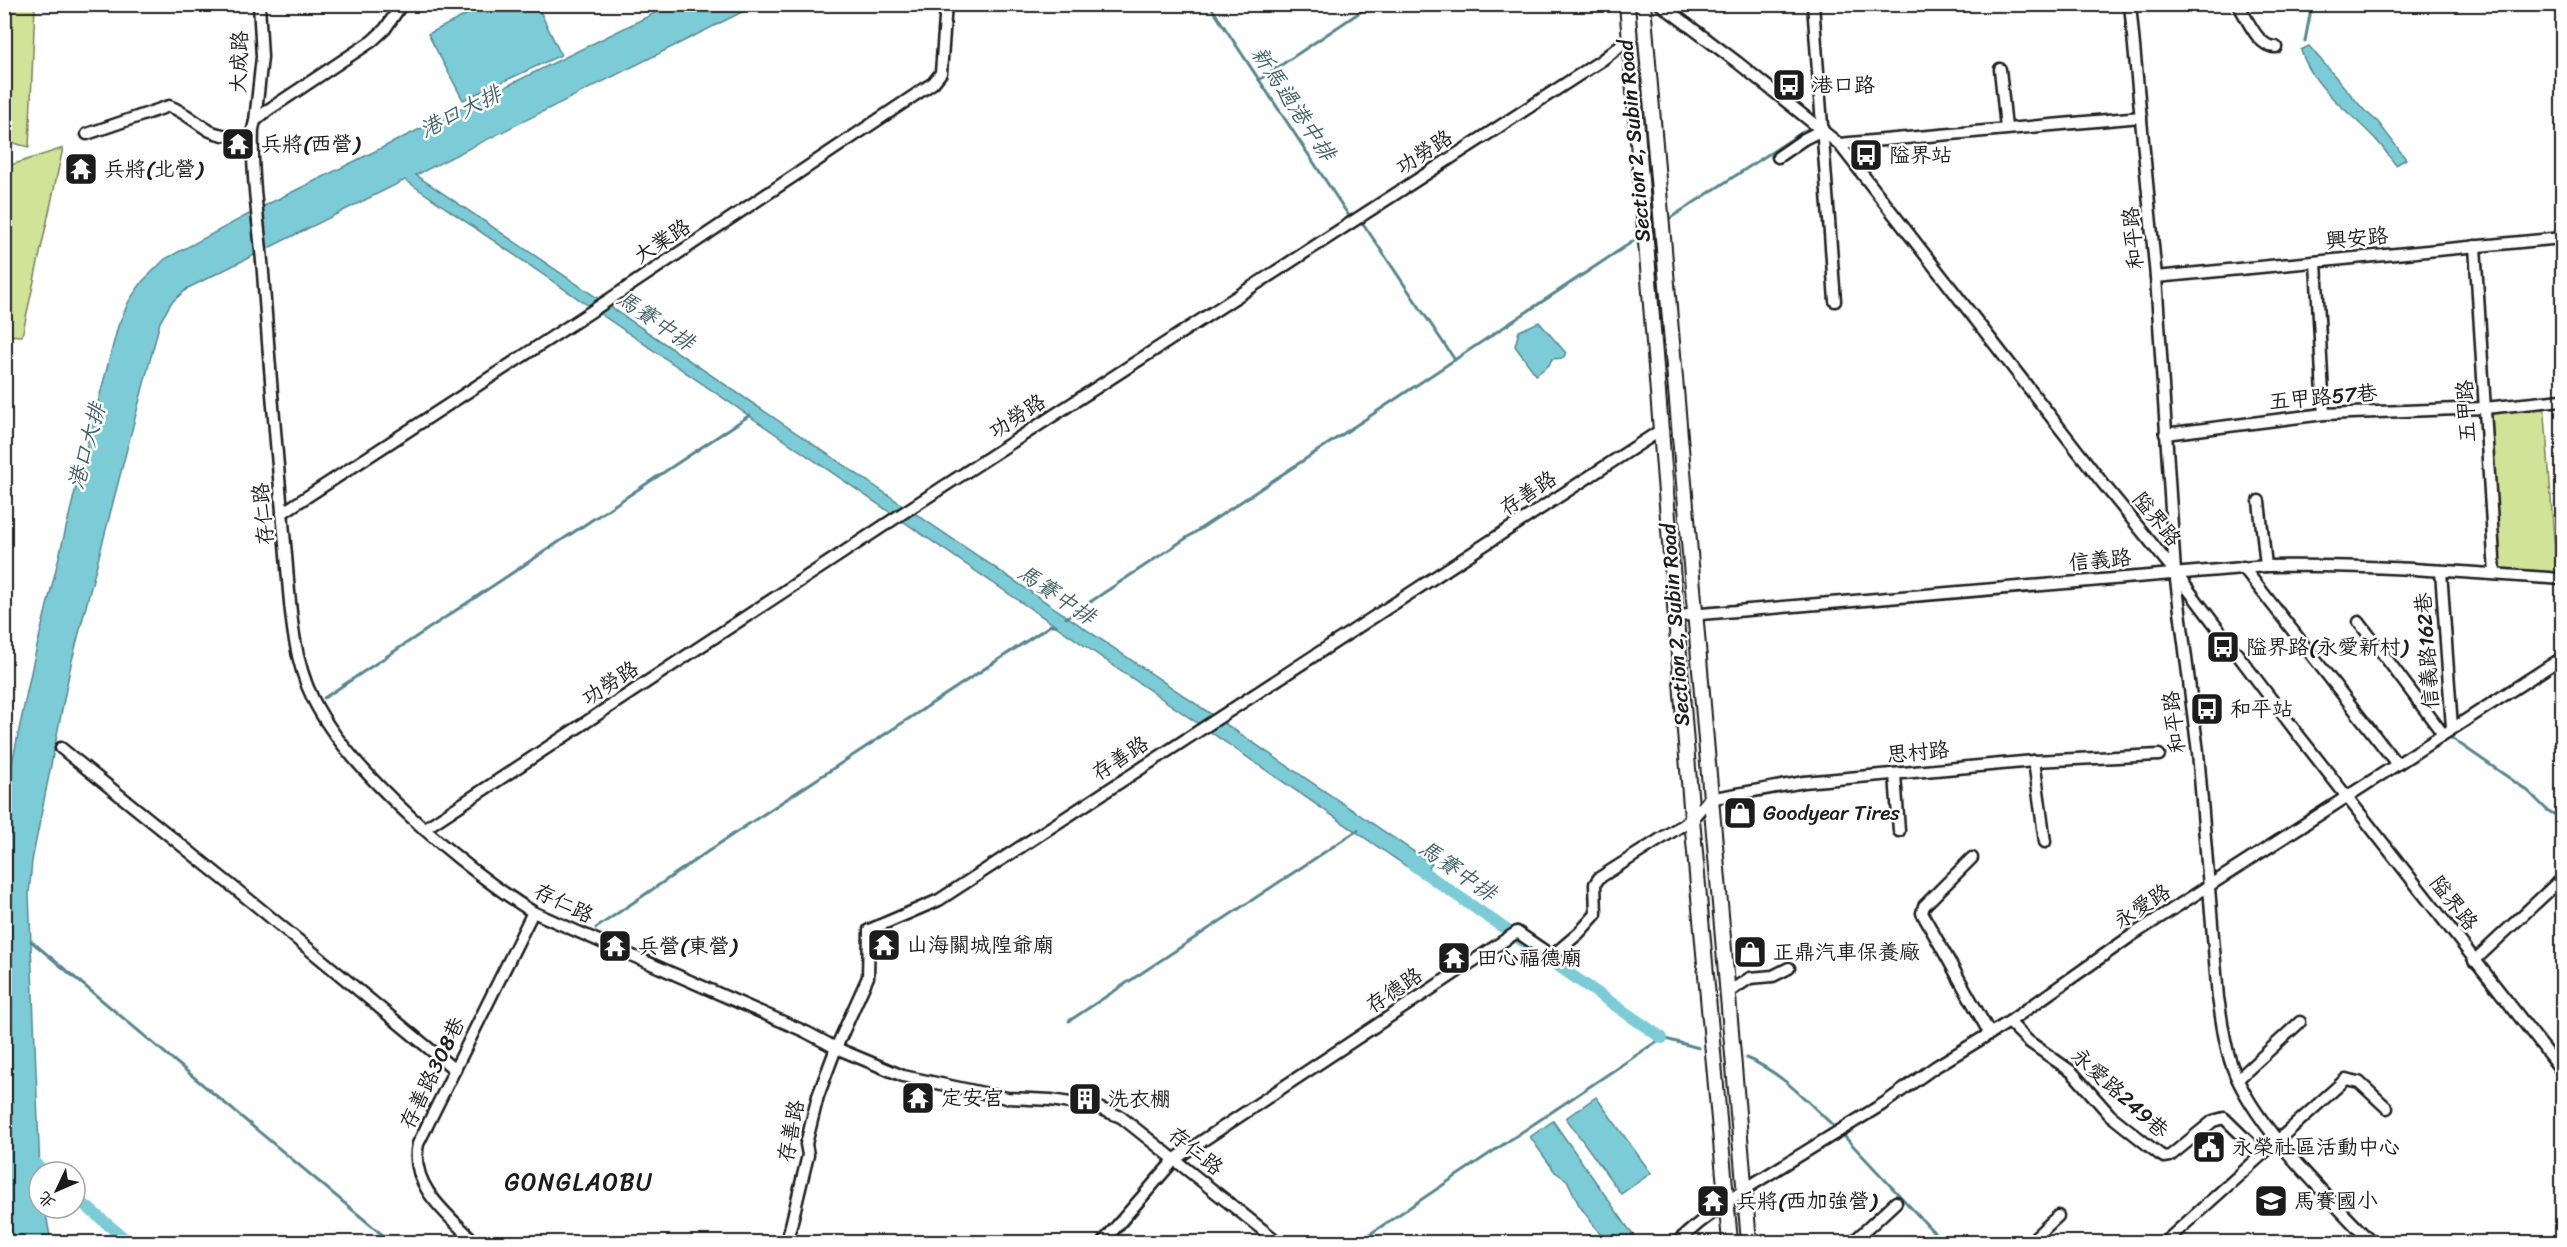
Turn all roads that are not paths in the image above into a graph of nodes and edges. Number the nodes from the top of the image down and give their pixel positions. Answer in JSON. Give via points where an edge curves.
{"nodes":[{"id":1,"x":259,"y":4,"type":"edge"},
{"id":2,"x":402,"y":4,"type":"edge"},
{"id":3,"x":946,"y":4,"type":"edge"},
{"id":4,"x":1627,"y":4,"type":"edge"},
{"id":5,"x":1643,"y":4,"type":"edge"},
{"id":6,"x":1660,"y":4,"type":"edge"},
{"id":7,"x":1813,"y":4,"type":"edge"},
{"id":8,"x":2130,"y":4,"type":"edge"},
{"id":9,"x":2238,"y":4,"type":"edge"},
{"id":10,"x":1630,"y":37,"type":"junction"},
{"id":11,"x":2276,"y":47,"type":"dead end"},
{"id":12,"x":2000,"y":69,"type":"dead end"},
{"id":13,"x":2141,"y":117,"type":"junction"},
{"id":14,"x":255,"y":122,"type":"junction"},
{"id":15,"x":2006,"y":129,"type":"junction"},
{"id":16,"x":1822,"y":130,"type":"junction"},
{"id":17,"x":87,"y":134,"type":"dead end"},
{"id":18,"x":252,"y":139,"type":"junction"},
{"id":19,"x":1839,"y":144,"type":"junction"},
{"id":20,"x":1778,"y":157,"type":"dead end"},
{"id":21,"x":2562,"y":238,"type":"edge"},
{"id":22,"x":2475,"y":246,"type":"junction"},
{"id":23,"x":2316,"y":262,"type":"junction"},
{"id":24,"x":2156,"y":277,"type":"junction"},
{"id":25,"x":1835,"y":302,"type":"dead end"},
{"id":26,"x":2562,"y":400,"type":"edge"},
{"id":27,"x":2485,"y":408,"type":"junction"},
{"id":28,"x":2324,"y":414,"type":"junction"},
{"id":29,"x":1661,"y":430,"type":"junction"},
{"id":30,"x":2165,"y":434,"type":"junction"},
{"id":31,"x":2259,"y":501,"type":"dead end"},
{"id":32,"x":282,"y":513,"type":"junction"},
{"id":33,"x":2266,"y":566,"type":"junction"},
{"id":34,"x":2243,"y":567,"type":"junction"},
{"id":35,"x":2441,"y":571,"type":"junction"},
{"id":36,"x":2175,"y":572,"type":"junction"},
{"id":37,"x":2495,"y":574,"type":"junction"},
{"id":38,"x":2562,"y":579,"type":"edge"},
{"id":39,"x":1695,"y":614,"type":"junction"},
{"id":40,"x":1677,"y":616,"type":"junction"},
{"id":41,"x":2359,"y":622,"type":"dead end"},
{"id":42,"x":2562,"y":658,"type":"edge"},
{"id":43,"x":2447,"y":731,"type":"junction"},
{"id":44,"x":61,"y":748,"type":"dead end"},
{"id":45,"x":2159,"y":755,"type":"dead end"},
{"id":46,"x":2034,"y":761,"type":"junction"},
{"id":47,"x":2396,"y":763,"type":"junction"},
{"id":48,"x":1895,"y":774,"type":"junction"},
{"id":49,"x":2346,"y":796,"type":"junction"},
{"id":50,"x":1709,"y":798,"type":"junction"},
{"id":51,"x":1692,"y":819,"type":"junction"},
{"id":52,"x":424,"y":829,"type":"junction"},
{"id":53,"x":1899,"y":831,"type":"dead end"},
{"id":54,"x":2045,"y":842,"type":"dead end"},
{"id":55,"x":1972,"y":858,"type":"dead end"},
{"id":56,"x":2562,"y":880,"type":"edge"},
{"id":57,"x":2210,"y":886,"type":"junction"},
{"id":58,"x":533,"y":912,"type":"junction"},
{"id":59,"x":2474,"y":961,"type":"junction"},
{"id":60,"x":1789,"y":968,"type":"dead end"},
{"id":61,"x":1727,"y":993,"type":"junction"},
{"id":62,"x":2009,"y":1022,"type":"junction"},
{"id":63,"x":2300,"y":1022,"type":"dead end"},
{"id":64,"x":1990,"y":1034,"type":"junction"},
{"id":65,"x":836,"y":1048,"type":"junction"},
{"id":66,"x":455,"y":1070,"type":"junction"},
{"id":67,"x":2562,"y":1071,"type":"edge"},
{"id":68,"x":2238,"y":1079,"type":"junction"},
{"id":69,"x":2387,"y":1108,"type":"dead end"},
{"id":70,"x":2278,"y":1139,"type":"junction"},
{"id":71,"x":2261,"y":1154,"type":"junction"},
{"id":72,"x":1175,"y":1159,"type":"junction"},
{"id":73,"x":1745,"y":1189,"type":"junction"},
{"id":74,"x":1725,"y":1202,"type":"junction"},
{"id":75,"x":1896,"y":1202,"type":"dead end"},
{"id":76,"x":2058,"y":1216,"type":"dead end"},
{"id":77,"x":2562,"y":1239,"type":"edge"},
{"id":78,"x":474,"y":1242,"type":"edge"},
{"id":79,"x":787,"y":1242,"type":"edge"},
{"id":80,"x":1103,"y":1242,"type":"edge"},
{"id":81,"x":1278,"y":1242,"type":"edge"},
{"id":82,"x":1677,"y":1242,"type":"edge"},
{"id":83,"x":1730,"y":1242,"type":"edge"},
{"id":84,"x":1749,"y":1242,"type":"edge"},
{"id":85,"x":1853,"y":1242,"type":"edge"},
{"id":86,"x":2030,"y":1242,"type":"edge"},
{"id":87,"x":2165,"y":1242,"type":"edge"},
{"id":88,"x":2371,"y":1242,"type":"edge"},
{"id":89,"x":2559,"y":1242,"type":"edge"}],
"edges":[{"from":1,"to":14,"type":"street","name":"大成路","via":[[261,57]]},
{"from":2,"to":14,"type":"street","via":[[372,41]]},
{"from":3,"to":32,"type":"street","name":"大業路","via":[[941,73],[933,83]]},
{"from":4,"to":10,"type":"main road","name":"Section 2, Subin Road"},
{"from":5,"to":39,"type":"main road","name":"Section 2, Subin Road"},
{"from":6,"to":16,"type":"street"},
{"from":7,"to":16,"type":"street"},
{"from":8,"to":13,"type":"street","name":"和平路"},
{"from":9,"to":11,"type":"street","via":[[2263,43]]},
{"from":10,"to":29,"type":"main road","name":"Section 2, Subin Road"},
{"from":10,"to":52,"type":"street","name":"功勞路","via":[[1602,60]]},
{"from":12,"to":15,"type":"street"},
{"from":13,"to":15,"type":"street"},
{"from":13,"to":24,"type":"street","name":"和平路"},
{"from":14,"to":18,"type":"street"},
{"from":15,"to":19,"type":"street"},
{"from":16,"to":19,"type":"street","name":"隘界路"},
{"from":16,"to":20,"type":"street"},
{"from":16,"to":25,"type":"street"},
{"from":17,"to":18,"type":"street","via":[[169,106],[210,131]]},
{"from":18,"to":32,"type":"street","name":"存仁路"},
{"from":19,"to":36,"type":"street","name":"隘界路"},
{"from":21,"to":22,"type":"street","name":"興安路"},
{"from":22,"to":23,"type":"street","name":"興安路"},
{"from":22,"to":27,"type":"street","name":"五甲路"},
{"from":23,"to":24,"type":"street","name":"興安路"},
{"from":23,"to":28,"type":"street"},
{"from":24,"to":30,"type":"street","name":"和平路"},
{"from":26,"to":27,"type":"street","name":"五甲路57巷"},
{"from":27,"to":28,"type":"street","name":"五甲路57巷"},
{"from":27,"to":37,"type":"street","name":"五甲路"},
{"from":28,"to":30,"type":"street","name":"五甲路57巷"},
{"from":29,"to":40,"type":"main road","name":"Section 2, Subin Road"},
{"from":29,"to":65,"type":"street","name":"存善路","via":[[939,900],[869,930],[868,977]]},
{"from":30,"to":36,"type":"street","name":"和平路"},
{"from":31,"to":33,"type":"street"},
{"from":32,"to":52,"type":"street","name":"存仁路","via":[[298,653],[313,698],[327,723],[363,768]]},
{"from":33,"to":34,"type":"street","name":"信義路"},
{"from":33,"to":35,"type":"street","name":"信義路"},
{"from":34,"to":36,"type":"street","name":"信義路"},
{"from":34,"to":47,"type":"street"},
{"from":35,"to":37,"type":"street","name":"信義路"},
{"from":35,"to":43,"type":"street","name":"信義路162巷"},
{"from":36,"to":39,"type":"street","name":"信義路"},
{"from":36,"to":49,"type":"street","name":"隘界路"},
{"from":36,"to":57,"type":"street","name":"和平路"},
{"from":37,"to":38,"type":"street","name":"信義路"},
{"from":39,"to":40,"type":"street","name":"信義路"},
{"from":39,"to":50,"type":"main road","name":"Section 2, Subin Road"},
{"from":40,"to":51,"type":"main road","name":"Section 2, Subin Road"},
{"from":41,"to":43,"type":"street"},
{"from":42,"to":43,"type":"street","name":"永愛路"},
{"from":43,"to":47,"type":"street","name":"永愛路"},
{"from":44,"to":66,"type":"street"},
{"from":45,"to":46,"type":"street","name":"思村路"},
{"from":46,"to":48,"type":"street","name":"思村路"},
{"from":46,"to":54,"type":"street"},
{"from":47,"to":49,"type":"street","name":"永愛路"},
{"from":48,"to":50,"type":"street","name":"思村路","via":[[1804,782]]},
{"from":48,"to":53,"type":"street"},
{"from":49,"to":57,"type":"street","name":"永愛路"},
{"from":49,"to":59,"type":"street","name":"隘界路"},
{"from":50,"to":51,"type":"street"},
{"from":50,"to":61,"type":"main road","name":"Section 2, Subin Road"},
{"from":51,"to":72,"type":"street","name":"存德路","via":[[1599,878],[1595,884],[1596,914],[1552,956],[1517,932]]},
{"from":51,"to":74,"type":"main road","name":"Section 2, Subin Road"},
{"from":52,"to":58,"type":"street","name":"存仁路"},
{"from":55,"to":64,"type":"street","via":[[1924,906],[1922,913]]},
{"from":56,"to":59,"type":"street"},
{"from":57,"to":62,"type":"street","name":"永愛路"},
{"from":57,"to":68,"type":"street","name":"和平路","via":[[2220,1007],[2229,1056]]},
{"from":58,"to":65,"type":"street","name":"存仁路"},
{"from":58,"to":66,"type":"street","name":"存善路308巷"},
{"from":59,"to":67,"type":"street","name":"隘界路"},
{"from":60,"to":61,"type":"street","via":[[1773,976],[1750,978]]},
{"from":61,"to":73,"type":"main road","name":"Section 2, Subin Road"},
{"from":62,"to":64,"type":"street","name":"永愛路"},
{"from":62,"to":71,"type":"street","name":"永愛路249巷","via":[[2028,1041],[2072,1072],[2110,1115],[2164,1157],[2212,1120],[2224,1118]]},
{"from":63,"to":68,"type":"street"},
{"from":64,"to":73,"type":"street","name":"永愛路"},
{"from":65,"to":72,"type":"street","name":"存仁路","via":[[903,1076],[1007,1098],[1096,1107],[1121,1117]]},
{"from":65,"to":79,"type":"street","name":"存善路","via":[[818,1096]]},
{"from":66,"to":78,"type":"street","name":"存善路308巷","via":[[415,1157],[429,1195]]},
{"from":68,"to":70,"type":"street","name":"和平路"},
{"from":69,"to":70,"type":"street","via":[[2353,1078],[2346,1079]]},
{"from":70,"to":71,"type":"street"},
{"from":70,"to":88,"type":"street","name":"和平路"},
{"from":71,"to":87,"type":"street"},
{"from":72,"to":80,"type":"street","name":"存德路"},
{"from":72,"to":81,"type":"street","name":"存仁路"},
{"from":73,"to":74,"type":"street"},
{"from":73,"to":84,"type":"main road","name":"Section 2, Subin Road"},
{"from":74,"to":82,"type":"street"},
{"from":74,"to":83,"type":"main road","name":"Section 2, Subin Road"},
{"from":75,"to":85,"type":"street"},
{"from":76,"to":86,"type":"street"},
{"from":77,"to":89,"type":"street"}]}
